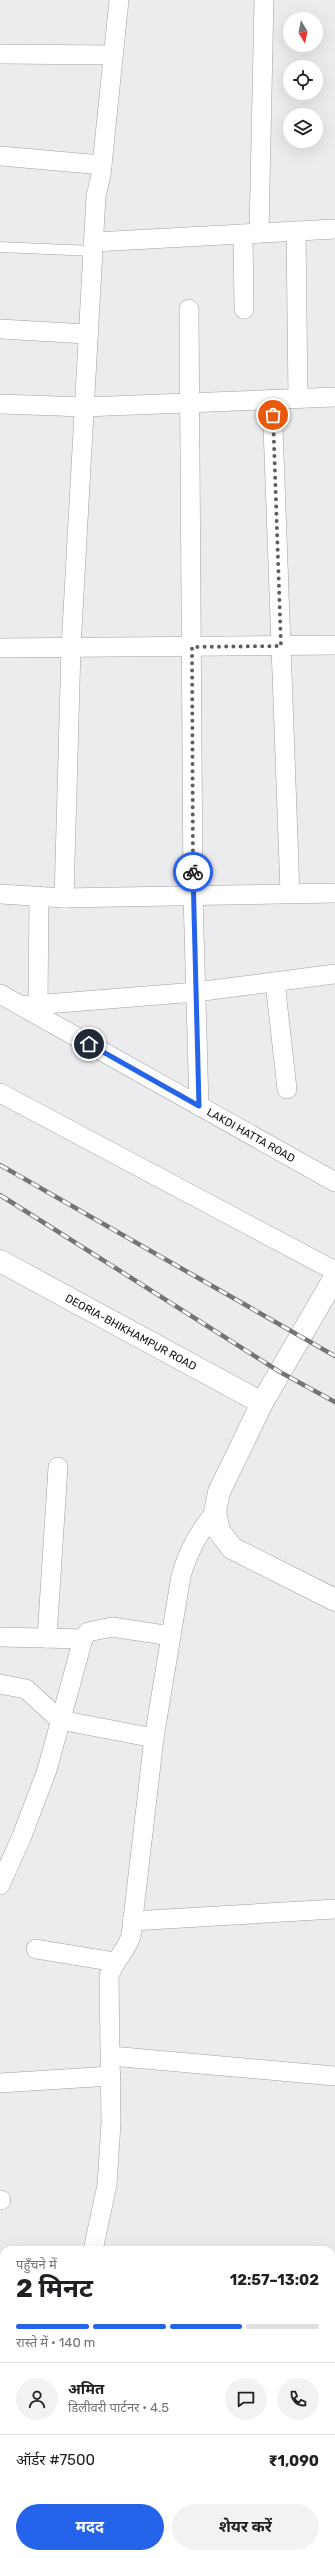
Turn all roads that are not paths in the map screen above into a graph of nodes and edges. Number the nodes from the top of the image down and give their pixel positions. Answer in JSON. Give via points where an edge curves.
{"nodes":[{"id":1,"x":119,"y":0,"type":"edge"},
{"id":2,"x":264,"y":0,"type":"edge"},
{"id":3,"x":0,"y":54,"type":"edge"},
{"id":4,"x":113,"y":55,"type":"junction"},
{"id":5,"x":0,"y":156,"type":"edge"},
{"id":6,"x":102,"y":165,"type":"junction"},
{"id":7,"x":335,"y":229,"type":"edge"},
{"id":8,"x":296,"y":231,"type":"junction"},
{"id":9,"x":251,"y":234,"type":"junction"},
{"id":10,"x":0,"y":247,"type":"edge"},
{"id":11,"x":94,"y":247,"type":"junction"},
{"id":12,"x":188,"y":309,"type":"dead end"},
{"id":13,"x":244,"y":309,"type":"dead end"},
{"id":14,"x":0,"y":329,"type":"edge"},
{"id":15,"x":87,"y":334,"type":"junction"},
{"id":16,"x":335,"y":396,"type":"edge"},
{"id":17,"x":298,"y":398,"type":"junction"},
{"id":18,"x":272,"y":399,"type":"junction"},
{"id":19,"x":190,"y":403,"type":"junction"},
{"id":20,"x":0,"y":404,"type":"edge"},
{"id":21,"x":84,"y":407,"type":"junction"},
{"id":22,"x":335,"y":645,"type":"edge"},
{"id":23,"x":281,"y":646,"type":"junction"},
{"id":24,"x":192,"y":647,"type":"junction"},
{"id":25,"x":0,"y":648,"type":"edge"},
{"id":26,"x":71,"y":648,"type":"junction"},
{"id":27,"x":290,"y":893,"type":"junction"},
{"id":28,"x":335,"y":893,"type":"edge"},
{"id":29,"x":0,"y":894,"type":"edge"},
{"id":30,"x":193,"y":895,"type":"junction"},
{"id":31,"x":39,"y":896,"type":"junction"},
{"id":32,"x":64,"y":898,"type":"junction"},
{"id":33,"x":335,"y":974,"type":"edge"},
{"id":34,"x":275,"y":982,"type":"junction"},
{"id":35,"x":196,"y":992,"type":"junction"},
{"id":36,"x":0,"y":994,"type":"edge"},
{"id":37,"x":29,"y":1005,"type":"junction"},
{"id":38,"x":288,"y":1090,"type":"dead end"},
{"id":39,"x":0,"y":1093,"type":"edge"},
{"id":40,"x":199,"y":1106,"type":"junction"},
{"id":41,"x":335,"y":1182,"type":"edge"},
{"id":42,"x":0,"y":1261,"type":"edge"},
{"id":43,"x":335,"y":1271,"type":"edge"},
{"id":44,"x":335,"y":1277,"type":"edge"},
{"id":45,"x":262,"y":1403,"type":"junction"},
{"id":46,"x":58,"y":1467,"type":"dead end"},
{"id":47,"x":214,"y":1512,"type":"junction"},
{"id":48,"x":335,"y":1600,"type":"edge"},
{"id":49,"x":171,"y":1636,"type":"junction"},
{"id":50,"x":0,"y":1637,"type":"edge"},
{"id":51,"x":47,"y":1638,"type":"junction"},
{"id":52,"x":83,"y":1639,"type":"junction"},
{"id":53,"x":0,"y":1684,"type":"edge"},
{"id":54,"x":60,"y":1720,"type":"junction"},
{"id":55,"x":154,"y":1738,"type":"junction"},
{"id":56,"x":0,"y":1885,"type":"edge"},
{"id":57,"x":335,"y":1910,"type":"edge"},
{"id":58,"x":132,"y":1921,"type":"junction"},
{"id":59,"x":36,"y":1949,"type":"dead end"},
{"id":60,"x":115,"y":1962,"type":"junction"},
{"id":61,"x":111,"y":2056,"type":"junction"},
{"id":62,"x":111,"y":2076,"type":"junction"},
{"id":63,"x":335,"y":2076,"type":"edge"},
{"id":64,"x":0,"y":2083,"type":"edge"},
{"id":65,"x":94,"y":2246,"type":"edge"}],
"edges":[{"from":1,"to":4,"type":"street"},
{"from":2,"to":9,"type":"street"},
{"from":3,"to":4,"type":"street"},
{"from":4,"to":6,"type":"street"},
{"from":5,"to":6,"type":"street"},
{"from":6,"to":11,"type":"street","via":[[96,196]]},
{"from":7,"to":8,"type":"street"},
{"from":8,"to":9,"type":"street"},
{"from":8,"to":17,"type":"street"},
{"from":9,"to":11,"type":"street"},
{"from":9,"to":13,"type":"street"},
{"from":10,"to":11,"type":"lane"},
{"from":11,"to":15,"type":"street"},
{"from":12,"to":19,"type":"street"},
{"from":14,"to":15,"type":"street"},
{"from":15,"to":21,"type":"street"},
{"from":16,"to":17,"type":"street"},
{"from":17,"to":18,"type":"street"},
{"from":18,"to":19,"type":"street"},
{"from":18,"to":23,"type":"street"},
{"from":19,"to":21,"type":"street"},
{"from":19,"to":24,"type":"street"},
{"from":20,"to":21,"type":"street"},
{"from":21,"to":26,"type":"street"},
{"from":22,"to":23,"type":"street"},
{"from":23,"to":24,"type":"street"},
{"from":23,"to":27,"type":"street"},
{"from":24,"to":26,"type":"street"},
{"from":24,"to":30,"type":"street"},
{"from":25,"to":26,"type":"street"},
{"from":26,"to":32,"type":"street"},
{"from":27,"to":28,"type":"street"},
{"from":27,"to":30,"type":"street"},
{"from":29,"to":31,"type":"street"},
{"from":30,"to":32,"type":"street"},
{"from":30,"to":35,"type":"street"},
{"from":31,"to":32,"type":"street"},
{"from":31,"to":37,"type":"street"},
{"from":33,"to":34,"type":"street"},
{"from":34,"to":35,"type":"street"},
{"from":34,"to":38,"type":"street"},
{"from":35,"to":37,"type":"street"},
{"from":35,"to":40,"type":"street"},
{"from":36,"to":37,"type":"street","name":"LAKDI HATTA ROAD"},
{"from":37,"to":40,"type":"street","name":"LAKDI HATTA ROAD"},
{"from":39,"to":43,"type":"street"},
{"from":40,"to":41,"type":"street","name":"LAKDI HATTA ROAD"},
{"from":42,"to":45,"type":"main road","name":"DEORIA-BHIKHAMPUR ROAD"},
{"from":44,"to":45,"type":"main road"},
{"from":45,"to":47,"type":"main road","via":[[219,1492]]},
{"from":46,"to":51,"type":"street"},
{"from":47,"to":48,"type":"main road","via":[[220,1531],[232,1548]]},
{"from":47,"to":49,"type":"street","via":[[188,1553]]},
{"from":49,"to":52,"type":"street","via":[[112,1627],[88,1632]]},
{"from":49,"to":55,"type":"street"},
{"from":50,"to":51,"type":"street"},
{"from":51,"to":52,"type":"street"},
{"from":52,"to":54,"type":"street"},
{"from":53,"to":54,"type":"street","via":[[26,1689]]},
{"from":54,"to":55,"type":"street"},
{"from":54,"to":56,"type":"street","via":[[46,1770],[22,1836]]},
{"from":55,"to":58,"type":"street"},
{"from":57,"to":58,"type":"street"},
{"from":58,"to":60,"type":"street","via":[[127,1947]]},
{"from":59,"to":60,"type":"street"},
{"from":60,"to":61,"type":"street","via":[[109,1976]]},
{"from":61,"to":62,"type":"street"},
{"from":61,"to":63,"type":"street"},
{"from":62,"to":64,"type":"street"},
{"from":62,"to":65,"type":"street","via":[[107,2185]]}]}
